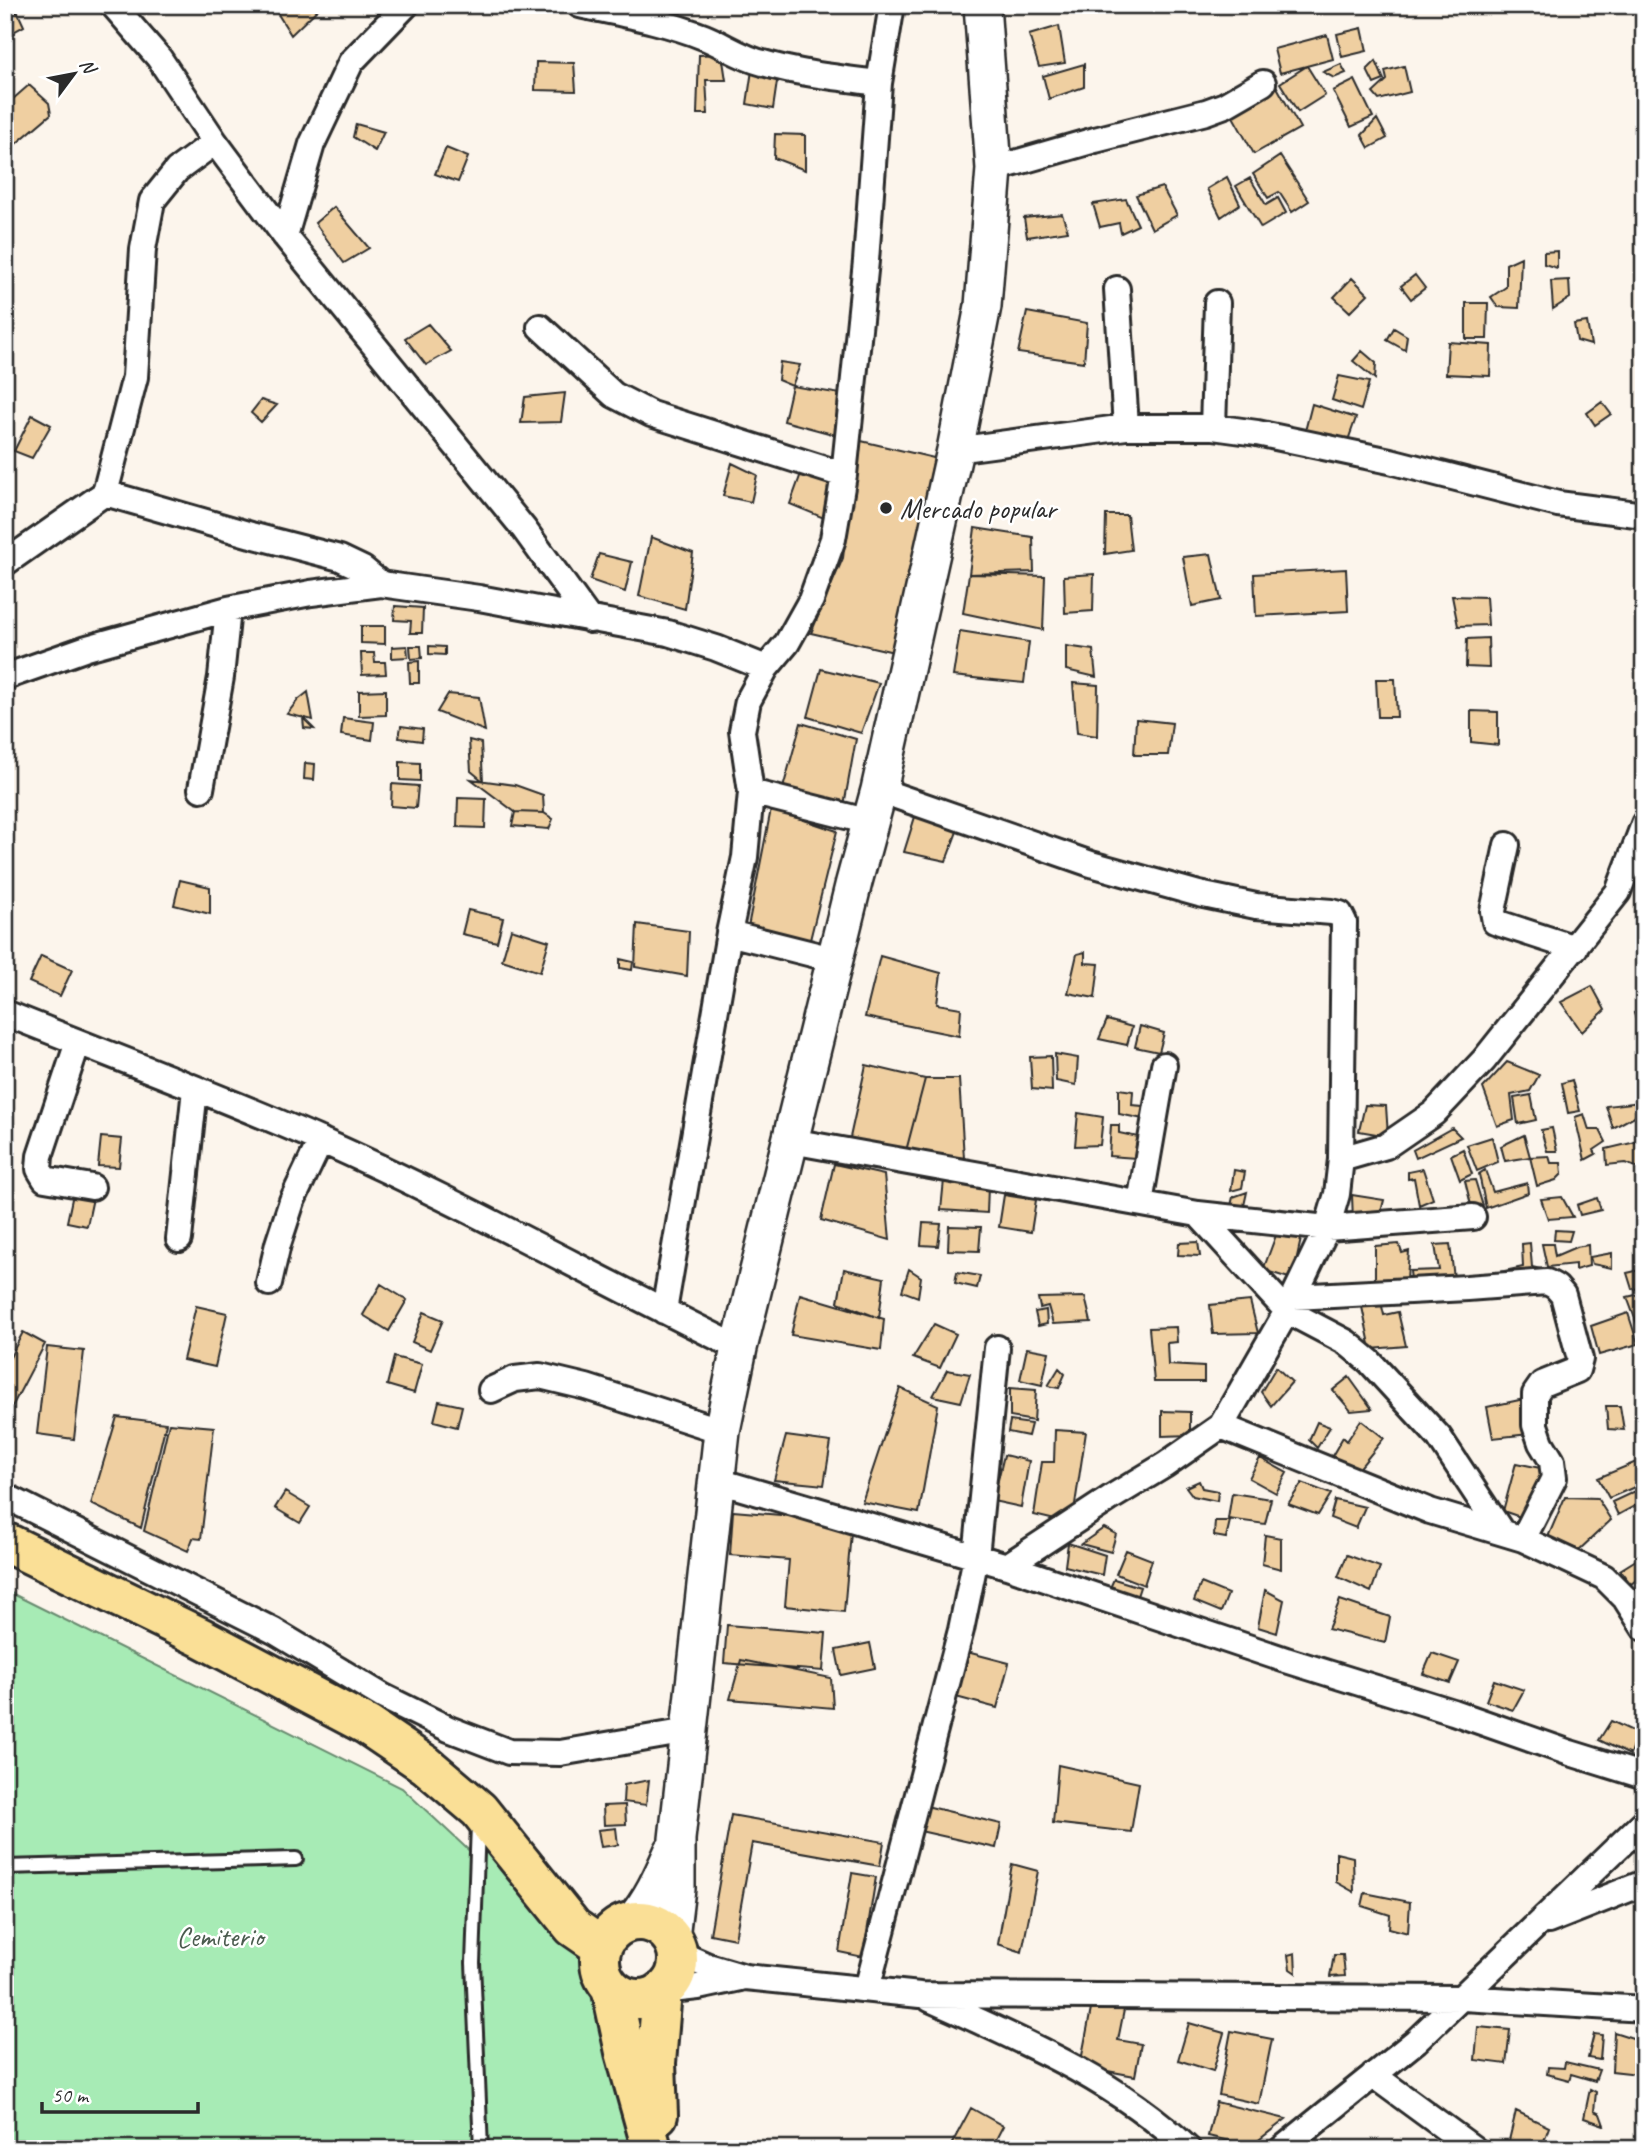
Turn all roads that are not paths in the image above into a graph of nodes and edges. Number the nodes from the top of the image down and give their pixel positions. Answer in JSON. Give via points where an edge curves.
{"nodes":[{"id":1,"x":113,"y":5,"type":"edge"},
{"id":2,"x":406,"y":5,"type":"edge"},
{"id":3,"x":580,"y":5,"type":"edge"},
{"id":4,"x":892,"y":5,"type":"edge"},
{"id":5,"x":982,"y":5,"type":"edge"},
{"id":6,"x":879,"y":83,"type":"junction"},
{"id":7,"x":1264,"y":83,"type":"dead end"},
{"id":8,"x":215,"y":142,"type":"junction"},
{"id":9,"x":994,"y":169,"type":"junction"},
{"id":10,"x":285,"y":236,"type":"junction"},
{"id":11,"x":1117,"y":289,"type":"dead end"},
{"id":12,"x":1217,"y":303,"type":"dead end"},
{"id":13,"x":540,"y":327,"type":"dead end"},
{"id":14,"x":1126,"y":427,"type":"junction"},
{"id":15,"x":1213,"y":427,"type":"junction"},
{"id":16,"x":956,"y":450,"type":"junction"},
{"id":17,"x":844,"y":475,"type":"junction"},
{"id":18,"x":105,"y":493,"type":"junction"},
{"id":19,"x":1644,"y":516,"type":"edge"},
{"id":20,"x":5,"y":563,"type":"edge"},
{"id":21,"x":381,"y":584,"type":"junction"},
{"id":22,"x":228,"y":609,"type":"junction"},
{"id":23,"x":590,"y":620,"type":"junction"},
{"id":24,"x":766,"y":668,"type":"junction"},
{"id":25,"x":5,"y":677,"type":"edge"},
{"id":26,"x":201,"y":789,"type":"dead end"},
{"id":27,"x":751,"y":792,"type":"junction"},
{"id":28,"x":874,"y":806,"type":"junction"},
{"id":29,"x":1644,"y":824,"type":"edge"},
{"id":30,"x":1507,"y":845,"type":"dead end"},
{"id":31,"x":729,"y":933,"type":"junction"},
{"id":32,"x":1575,"y":948,"type":"junction"},
{"id":33,"x":835,"y":960,"type":"junction"},
{"id":34,"x":5,"y":1013,"type":"edge"},
{"id":35,"x":78,"y":1042,"type":"junction"},
{"id":36,"x":1164,"y":1065,"type":"dead end"},
{"id":37,"x":195,"y":1089,"type":"junction"},
{"id":38,"x":321,"y":1140,"type":"junction"},
{"id":39,"x":791,"y":1141,"type":"junction"},
{"id":40,"x":1341,"y":1159,"type":"junction"},
{"id":41,"x":92,"y":1186,"type":"dead end"},
{"id":42,"x":1140,"y":1203,"type":"junction"},
{"id":43,"x":1198,"y":1213,"type":"junction"},
{"id":44,"x":1474,"y":1217,"type":"dead end"},
{"id":45,"x":1327,"y":1228,"type":"junction"},
{"id":46,"x":178,"y":1239,"type":"dead end"},
{"id":47,"x":268,"y":1283,"type":"dead end"},
{"id":48,"x":1290,"y":1304,"type":"junction"},
{"id":49,"x":664,"y":1311,"type":"junction"},
{"id":50,"x":739,"y":1348,"type":"junction"},
{"id":51,"x":997,"y":1348,"type":"dead end"},
{"id":52,"x":491,"y":1390,"type":"dead end"},
{"id":53,"x":1221,"y":1426,"type":"junction"},
{"id":54,"x":722,"y":1431,"type":"junction"},
{"id":55,"x":715,"y":1480,"type":"junction"},
{"id":56,"x":5,"y":1496,"type":"edge"},
{"id":57,"x":1512,"y":1535,"type":"junction"},
{"id":58,"x":5,"y":1542,"type":"edge"},
{"id":59,"x":976,"y":1557,"type":"junction"},
{"id":60,"x":1007,"y":1566,"type":"junction"},
{"id":61,"x":1644,"y":1628,"type":"edge"},
{"id":62,"x":688,"y":1731,"type":"junction"},
{"id":63,"x":1644,"y":1776,"type":"edge"},
{"id":64,"x":479,"y":1810,"type":"junction"},
{"id":65,"x":1644,"y":1822,"type":"edge"},
{"id":66,"x":677,"y":1839,"type":"junction"},
{"id":67,"x":296,"y":1859,"type":"dead end"},
{"id":68,"x":5,"y":1867,"type":"edge"},
{"id":69,"x":1644,"y":1884,"type":"edge"},
{"id":70,"x":1538,"y":1925,"type":"junction"},
{"id":71,"x":618,"y":1931,"type":"junction"},
{"id":72,"x":674,"y":1945,"type":"junction"},
{"id":73,"x":744,"y":1977,"type":"junction"},
{"id":74,"x":611,"y":1987,"type":"junction"},
{"id":75,"x":867,"y":1989,"type":"junction"},
{"id":76,"x":662,"y":1991,"type":"junction"},
{"id":77,"x":920,"y":1995,"type":"junction"},
{"id":78,"x":1463,"y":1998,"type":"junction"},
{"id":79,"x":1644,"y":2009,"type":"edge"},
{"id":80,"x":1373,"y":2076,"type":"junction"},
{"id":81,"x":481,"y":2149,"type":"edge"},
{"id":82,"x":652,"y":2149,"type":"edge"},
{"id":83,"x":659,"y":2149,"type":"edge"},
{"id":84,"x":1188,"y":2149,"type":"edge"},
{"id":85,"x":1282,"y":2149,"type":"edge"},
{"id":86,"x":1474,"y":2149,"type":"edge"}],
"edges":[{"from":1,"to":8,"type":"street","via":[[159,58]]},
{"from":2,"to":10,"type":"street","via":[[351,62],[312,145]]},
{"from":3,"to":6,"type":"street","via":[[667,23],[761,63]]},
{"from":4,"to":6,"type":"street"},
{"from":5,"to":9,"type":"street"},
{"from":6,"to":17,"type":"street"},
{"from":7,"to":9,"type":"street","via":[[1206,112]]},
{"from":8,"to":10,"type":"street"},
{"from":8,"to":18,"type":"street","via":[[177,170],[152,201],[143,249],[135,377]]},
{"from":9,"to":16,"type":"street","via":[[983,306]]},
{"from":10,"to":23,"type":"street","via":[[524,529]]},
{"from":11,"to":14,"type":"street"},
{"from":12,"to":15,"type":"street"},
{"from":13,"to":17,"type":"street","via":[[614,395],[651,414]]},
{"from":14,"to":15,"type":"street"},
{"from":14,"to":16,"type":"street"},
{"from":15,"to":19,"type":"street","via":[[1390,461],[1558,505]]},
{"from":16,"to":28,"type":"street"},
{"from":17,"to":24,"type":"street","via":[[833,540],[811,600],[787,643]]},
{"from":18,"to":20,"type":"street"},
{"from":18,"to":21,"type":"street","via":[[340,558]]},
{"from":21,"to":22,"type":"street"},
{"from":21,"to":23,"type":"street"},
{"from":22,"to":25,"type":"street","via":[[87,648]]},
{"from":22,"to":26,"type":"street"},
{"from":23,"to":24,"type":"street","via":[[668,633]]},
{"from":24,"to":27,"type":"street","via":[[748,701],[742,731]]},
{"from":27,"to":28,"type":"street"},
{"from":27,"to":31,"type":"street","via":[[745,857]]},
{"from":28,"to":33,"type":"street"},
{"from":28,"to":40,"type":"street","via":[[1199,894],[1256,906],[1339,914],[1345,932]]},
{"from":29,"to":32,"type":"street","via":[[1618,892]]},
{"from":30,"to":32,"type":"street","via":[[1493,911],[1495,922]]},
{"from":31,"to":33,"type":"street"},
{"from":31,"to":49,"type":"street"},
{"from":32,"to":40,"type":"street","via":[[1484,1060],[1434,1113],[1386,1146]]},
{"from":33,"to":39,"type":"street"},
{"from":34,"to":35,"type":"street"},
{"from":35,"to":37,"type":"street"},
{"from":35,"to":41,"type":"street","via":[[39,1169],[46,1179]]},
{"from":36,"to":42,"type":"street"},
{"from":37,"to":38,"type":"street"},
{"from":37,"to":46,"type":"street"},
{"from":38,"to":47,"type":"street","via":[[292,1201]]},
{"from":38,"to":49,"type":"street","via":[[509,1229]]},
{"from":39,"to":42,"type":"street"},
{"from":39,"to":50,"type":"street"},
{"from":40,"to":45,"type":"street"},
{"from":42,"to":43,"type":"street"},
{"from":43,"to":45,"type":"street"},
{"from":43,"to":48,"type":"street"},
{"from":44,"to":45,"type":"street"},
{"from":45,"to":48,"type":"street"},
{"from":48,"to":53,"type":"street"},
{"from":48,"to":57,"type":"street","via":[[1370,1362],[1439,1437]]},
{"from":48,"to":57,"type":"street","via":[[1547,1282],[1556,1287],[1563,1295],[1580,1359],[1577,1370],[1542,1384],[1535,1394],[1535,1425],[1552,1461],[1554,1478]]},
{"from":49,"to":50,"type":"street"},
{"from":50,"to":54,"type":"street"},
{"from":51,"to":59,"type":"street"},
{"from":52,"to":54,"type":"street","via":[[515,1379],[540,1377]]},
{"from":53,"to":57,"type":"street","via":[[1430,1511]]},
{"from":53,"to":60,"type":"street"},
{"from":54,"to":55,"type":"street"},
{"from":55,"to":59,"type":"street"},
{"from":55,"to":62,"type":"street"},
{"from":56,"to":62,"type":"street","via":[[274,1631],[384,1697],[509,1752],[560,1753]]},
{"from":57,"to":61,"type":"street","via":[[1604,1577],[1625,1598]]},
{"from":58,"to":64,"type":"main road","via":[[367,1725],[426,1765]]},
{"from":59,"to":60,"type":"street"},
{"from":59,"to":75,"type":"street"},
{"from":60,"to":63,"type":"street"},
{"from":62,"to":66,"type":"street"},
{"from":64,"to":71,"type":"main road","via":[[573,1927]]},
{"from":64,"to":81,"type":"lane","via":[[473,1963]]},
{"from":65,"to":70,"type":"street"},
{"from":66,"to":71,"type":"street","via":[[647,1903]]},
{"from":66,"to":72,"type":"street"},
{"from":67,"to":68,"type":"lane"},
{"from":69,"to":70,"type":"street"},
{"from":70,"to":78,"type":"street"},
{"from":71,"to":72,"type":"main road","via":[[654,1924]]},
{"from":71,"to":74,"type":"main road","via":[[600,1961]]},
{"from":72,"to":73,"type":"street","via":[[708,1966]]},
{"from":72,"to":76,"type":"main road","via":[[677,1966]]},
{"from":73,"to":75,"type":"street"},
{"from":73,"to":76,"type":"street"},
{"from":74,"to":76,"type":"main road","via":[[636,1999]]},
{"from":74,"to":82,"type":"main road"},
{"from":75,"to":77,"type":"street"},
{"from":76,"to":83,"type":"main road","via":[[656,2063]]},
{"from":77,"to":78,"type":"street"},
{"from":77,"to":84,"type":"street","via":[[1028,2043],[1104,2084]]},
{"from":78,"to":79,"type":"street"},
{"from":78,"to":80,"type":"street"},
{"from":80,"to":85,"type":"street"},
{"from":80,"to":86,"type":"street"}]}
